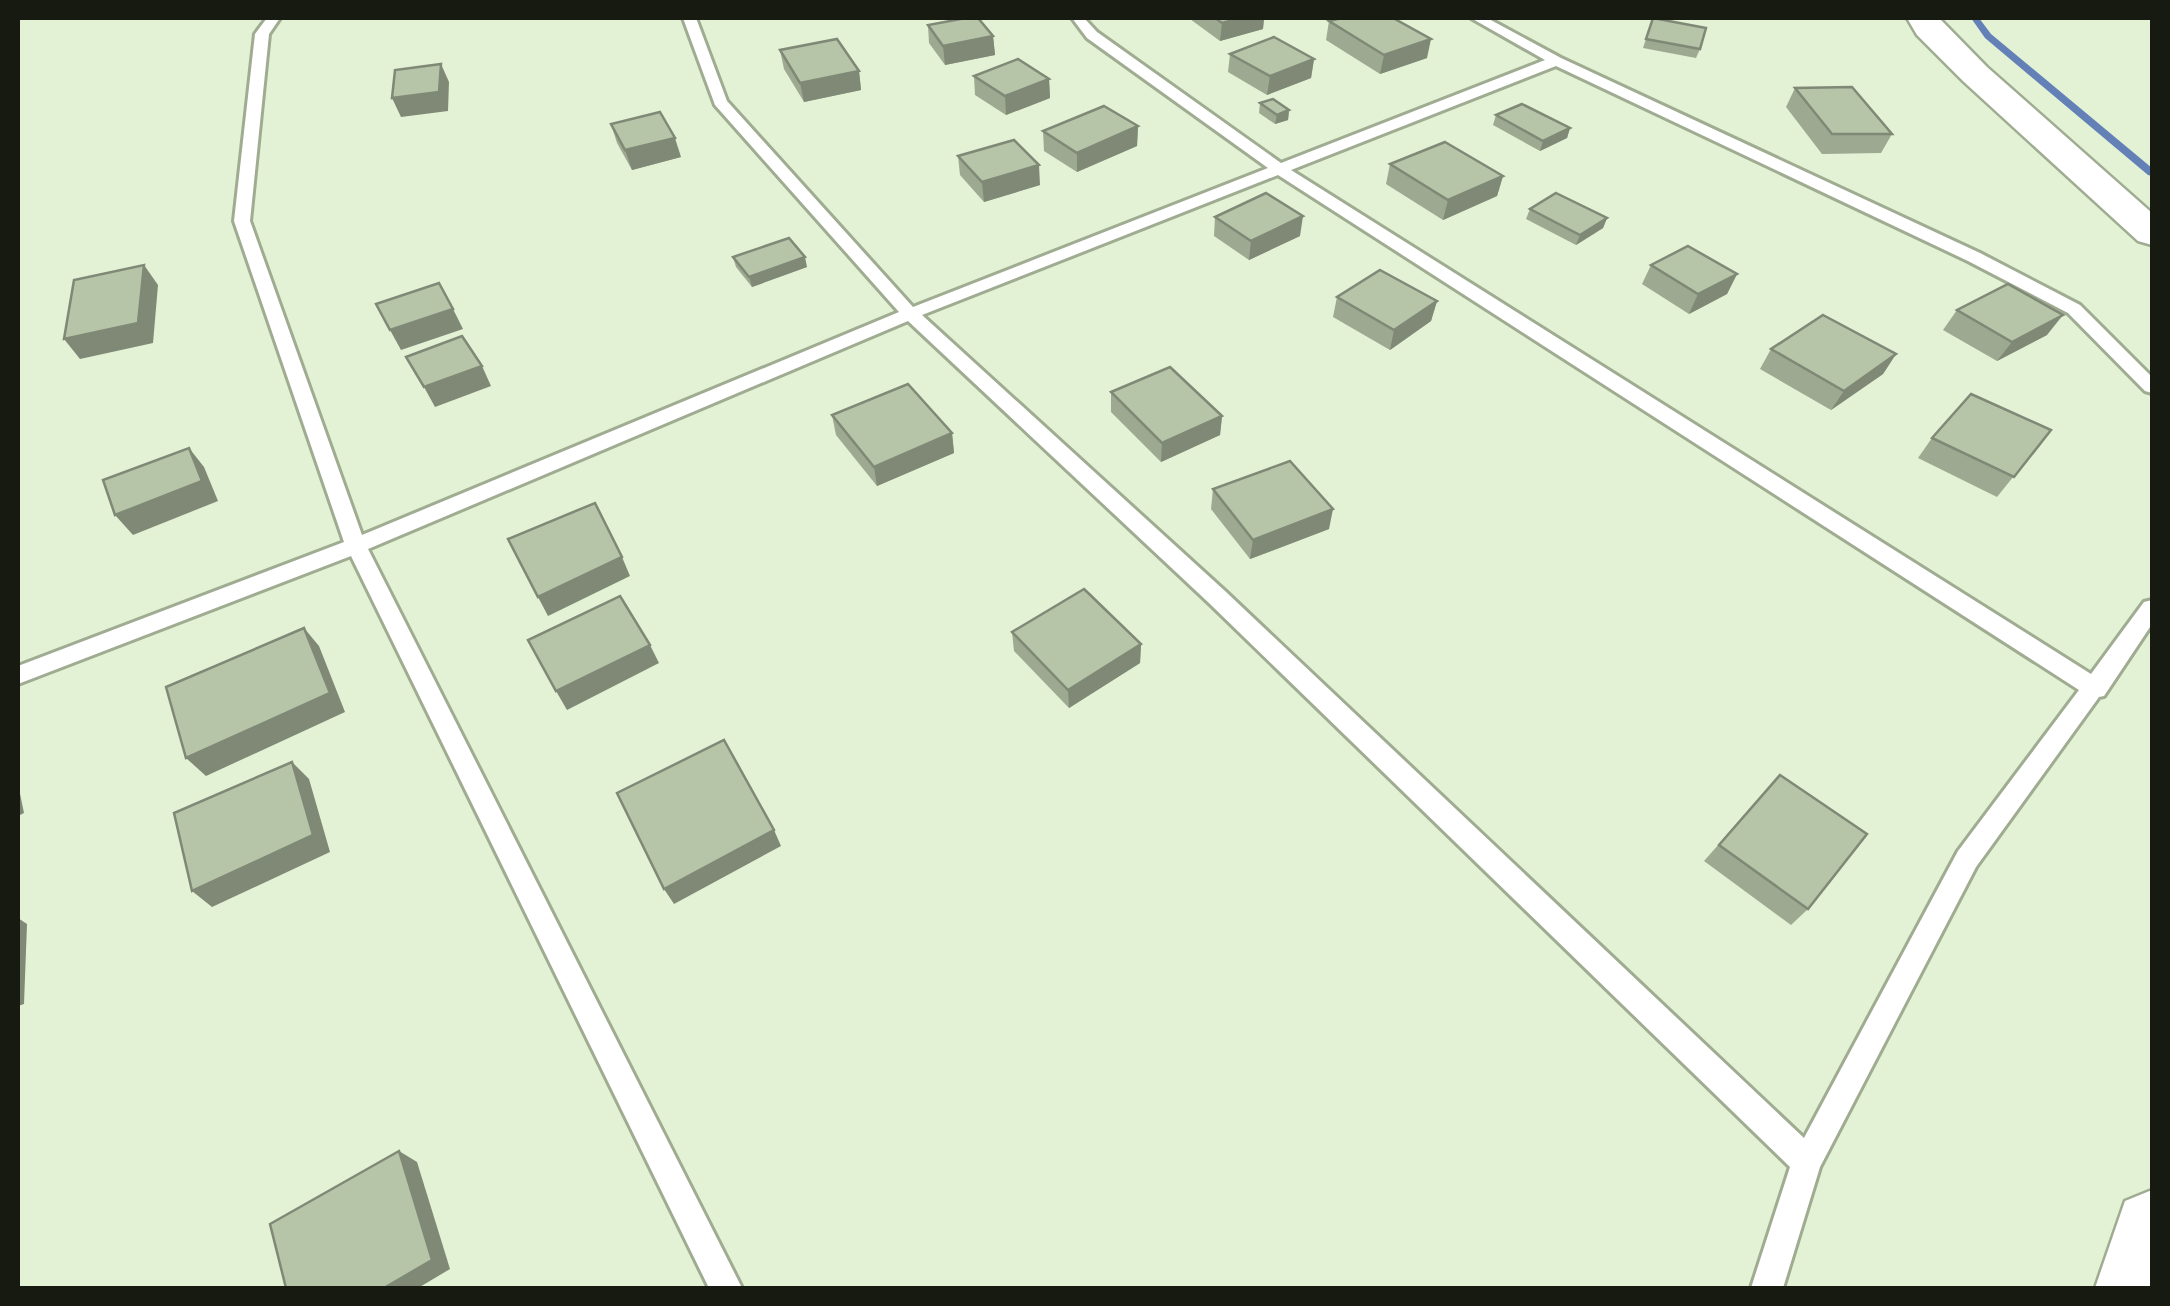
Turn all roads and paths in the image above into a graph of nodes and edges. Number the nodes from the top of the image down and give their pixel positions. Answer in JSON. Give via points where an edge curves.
{"nodes":[{"id":1,"x":273,"y":18,"type":"edge"},
{"id":2,"x":689,"y":18,"type":"edge"},
{"id":3,"x":1078,"y":18,"type":"edge"},
{"id":4,"x":1478,"y":18,"type":"edge"},
{"id":5,"x":1923,"y":18,"type":"edge"},
{"id":6,"x":1556,"y":60,"type":"junction"},
{"id":7,"x":1280,"y":170,"type":"junction"},
{"id":8,"x":2152,"y":232,"type":"edge"},
{"id":9,"x":910,"y":314,"type":"junction"},
{"id":10,"x":2152,"y":387,"type":"edge"},
{"id":11,"x":356,"y":546,"type":"junction"},
{"id":12,"x":2152,"y":608,"type":"edge"},
{"id":13,"x":18,"y":675,"type":"edge"},
{"id":14,"x":2096,"y":689,"type":"junction"},
{"id":15,"x":1807,"y":1162,"type":"junction"},
{"id":16,"x":2152,"y":1228,"type":"edge"},
{"id":17,"x":726,"y":1288,"type":"edge"},
{"id":18,"x":1767,"y":1288,"type":"edge"},
{"id":19,"x":2134,"y":1288,"type":"edge"}],
"edges":[{"from":1,"to":11,"type":"lane","via":[[262,34],[242,221]]},
{"from":2,"to":9,"type":"lane","via":[[720,102]]},
{"from":3,"to":7,"type":"lane","via":[[1092,36]]},
{"from":4,"to":6,"type":"lane"},
{"from":5,"to":8,"type":"street","via":[[1975,74]]},
{"from":6,"to":7,"type":"lane"},
{"from":6,"to":10,"type":"lane","via":[[2074,309]]},
{"from":7,"to":9,"type":"lane"},
{"from":7,"to":14,"type":"lane"},
{"from":9,"to":11,"type":"lane"},
{"from":9,"to":15,"type":"lane"},
{"from":11,"to":13,"type":"lane"},
{"from":11,"to":17,"type":"lane"},
{"from":12,"to":14,"type":"lane"},
{"from":14,"to":15,"type":"lane","via":[[1967,860]]},
{"from":15,"to":18,"type":"lane"},
{"from":16,"to":19,"type":"street"}]}
